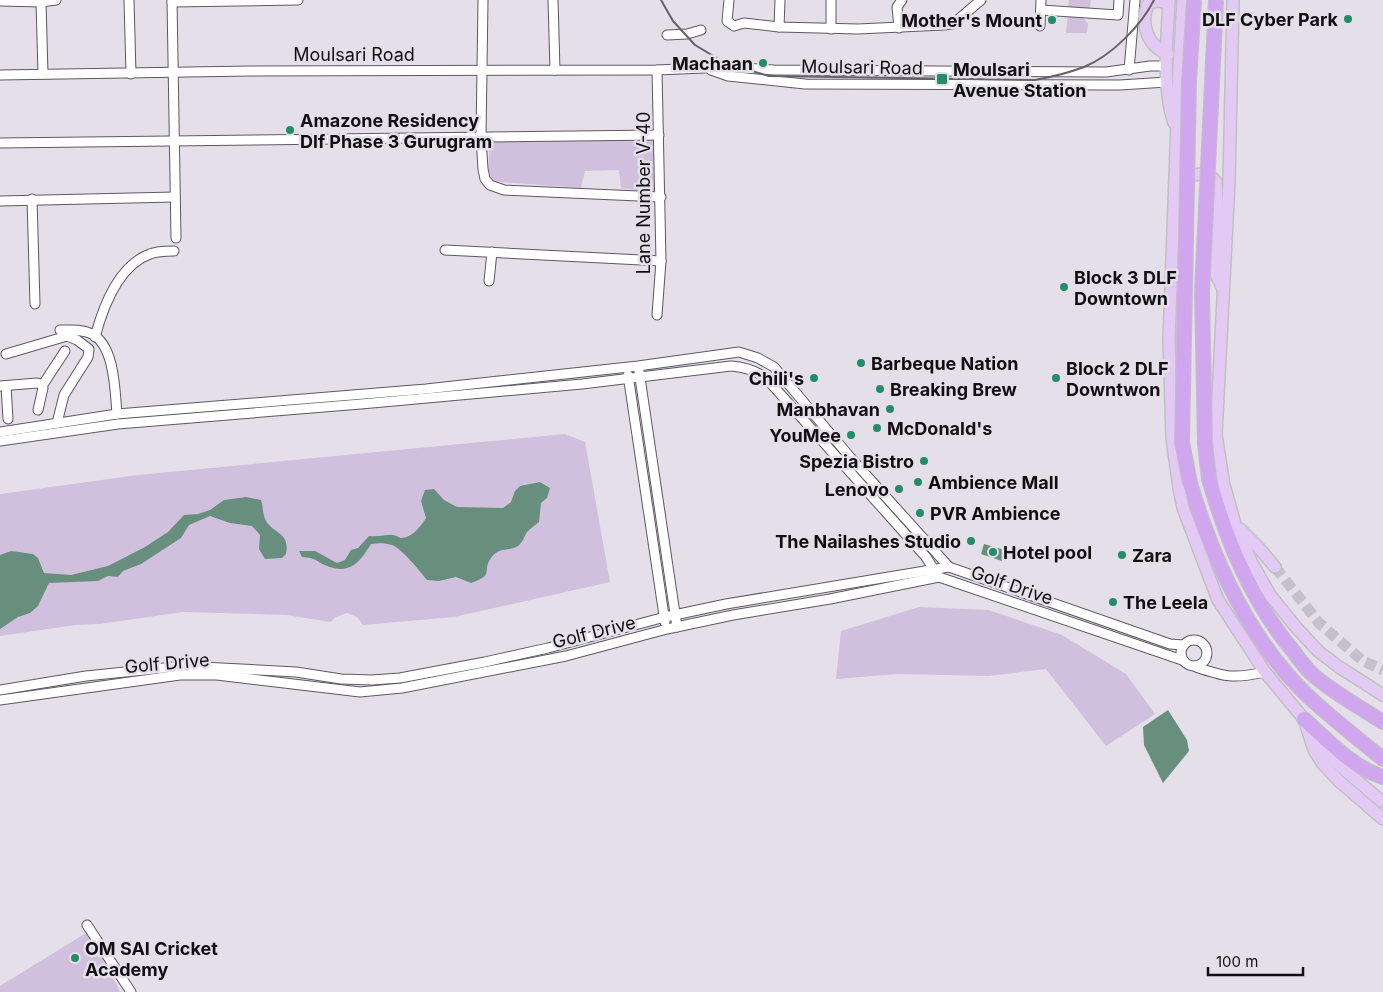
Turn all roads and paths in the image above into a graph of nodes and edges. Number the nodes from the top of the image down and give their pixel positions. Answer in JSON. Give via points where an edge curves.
{"nodes":[{"id":1,"x":56,"y":0,"type":"edge"},
{"id":2,"x":129,"y":0,"type":"edge"},
{"id":3,"x":298,"y":0,"type":"edge"},
{"id":4,"x":483,"y":0,"type":"edge"},
{"id":5,"x":553,"y":0,"type":"edge"},
{"id":6,"x":729,"y":0,"type":"edge"},
{"id":7,"x":780,"y":0,"type":"edge"},
{"id":8,"x":831,"y":0,"type":"edge"},
{"id":9,"x":902,"y":0,"type":"edge"},
{"id":10,"x":981,"y":0,"type":"edge"},
{"id":11,"x":1041,"y":0,"type":"edge"},
{"id":12,"x":1119,"y":0,"type":"edge"},
{"id":13,"x":1135,"y":0,"type":"edge"},
{"id":14,"x":1183,"y":0,"type":"edge"},
{"id":15,"x":1194,"y":0,"type":"edge"},
{"id":16,"x":1216,"y":0,"type":"edge"},
{"id":17,"x":1233,"y":0,"type":"edge"},
{"id":18,"x":0,"y":1,"type":"edge"},
{"id":19,"x":172,"y":1,"type":"edge"},
{"id":20,"x":238,"y":1,"type":"edge"},
{"id":21,"x":1169,"y":1,"type":"edge"},
{"id":22,"x":41,"y":2,"type":"junction"},
{"id":23,"x":1041,"y":10,"type":"junction"},
{"id":24,"x":1040,"y":26,"type":"dead end"},
{"id":25,"x":779,"y":27,"type":"junction"},
{"id":26,"x":899,"y":28,"type":"junction"},
{"id":27,"x":831,"y":29,"type":"junction"},
{"id":28,"x":701,"y":30,"type":"dead end"},
{"id":29,"x":667,"y":35,"type":"dead end"},
{"id":30,"x":1167,"y":60,"type":"junction"},
{"id":31,"x":1150,"y":66,"type":"junction"},
{"id":32,"x":708,"y":69,"type":"junction"},
{"id":33,"x":482,"y":70,"type":"junction"},
{"id":34,"x":555,"y":70,"type":"junction"},
{"id":35,"x":657,"y":70,"type":"junction"},
{"id":36,"x":1129,"y":70,"type":"junction"},
{"id":37,"x":173,"y":73,"type":"junction"},
{"id":38,"x":43,"y":74,"type":"junction"},
{"id":39,"x":131,"y":74,"type":"junction"},
{"id":40,"x":0,"y":75,"type":"edge"},
{"id":41,"x":1154,"y":82,"type":"junction"},
{"id":42,"x":1167,"y":82,"type":"junction"},
{"id":43,"x":1177,"y":132,"type":"junction"},
{"id":44,"x":659,"y":135,"type":"junction"},
{"id":45,"x":481,"y":138,"type":"junction"},
{"id":46,"x":174,"y":142,"type":"junction"},
{"id":47,"x":0,"y":143,"type":"edge"},
{"id":48,"x":1175,"y":192,"type":"junction"},
{"id":49,"x":661,"y":197,"type":"junction"},
{"id":50,"x":175,"y":198,"type":"junction"},
{"id":51,"x":32,"y":199,"type":"junction"},
{"id":52,"x":0,"y":201,"type":"edge"},
{"id":53,"x":176,"y":238,"type":"dead end"},
{"id":54,"x":445,"y":250,"type":"dead end"},
{"id":55,"x":174,"y":251,"type":"dead end"},
{"id":56,"x":492,"y":252,"type":"junction"},
{"id":57,"x":661,"y":262,"type":"junction"},
{"id":58,"x":489,"y":281,"type":"dead end"},
{"id":59,"x":1224,"y":291,"type":"junction"},
{"id":60,"x":36,"y":304,"type":"dead end"},
{"id":61,"x":657,"y":315,"type":"dead end"},
{"id":62,"x":60,"y":330,"type":"dead end"},
{"id":63,"x":95,"y":337,"type":"junction"},
{"id":64,"x":65,"y":351,"type":"dead end"},
{"id":65,"x":6,"y":354,"type":"dead end"},
{"id":66,"x":638,"y":366,"type":"junction"},
{"id":67,"x":627,"y":367,"type":"junction"},
{"id":68,"x":639,"y":377,"type":"junction"},
{"id":69,"x":526,"y":378,"type":"junction"},
{"id":70,"x":629,"y":379,"type":"junction"},
{"id":71,"x":3,"y":386,"type":"edge"},
{"id":72,"x":42,"y":386,"type":"junction"},
{"id":73,"x":528,"y":389,"type":"junction"},
{"id":74,"x":360,"y":400,"type":"junction"},
{"id":75,"x":38,"y":410,"type":"dead end"},
{"id":76,"x":117,"y":414,"type":"junction"},
{"id":77,"x":8,"y":419,"type":"dead end"},
{"id":78,"x":51,"y":427,"type":"junction"},
{"id":79,"x":0,"y":432,"type":"edge"},
{"id":80,"x":0,"y":441,"type":"edge"},
{"id":81,"x":1235,"y":524,"type":"junction"},
{"id":82,"x":949,"y":567,"type":"junction"},
{"id":83,"x":1275,"y":567,"type":"tunnel mouth"},
{"id":84,"x":933,"y":570,"type":"junction"},
{"id":85,"x":939,"y":578,"type":"junction"},
{"id":86,"x":767,"y":596,"type":"junction"},
{"id":87,"x":768,"y":609,"type":"junction"},
{"id":88,"x":675,"y":614,"type":"junction"},
{"id":89,"x":664,"y":617,"type":"junction"},
{"id":90,"x":677,"y":627,"type":"junction"},
{"id":91,"x":667,"y":629,"type":"junction"},
{"id":92,"x":1183,"y":645,"type":"junction"},
{"id":93,"x":1182,"y":660,"type":"junction"},
{"id":94,"x":1196,"y":666,"type":"junction"},
{"id":95,"x":296,"y":672,"type":"junction"},
{"id":96,"x":1265,"y":672,"type":"junction"},
{"id":97,"x":295,"y":683,"type":"junction"},
{"id":98,"x":0,"y":690,"type":"edge"},
{"id":99,"x":1383,"y":695,"type":"edge"},
{"id":100,"x":0,"y":700,"type":"edge"},
{"id":101,"x":1304,"y":720,"type":"junction"},
{"id":102,"x":1383,"y":722,"type":"edge"},
{"id":103,"x":1383,"y":758,"type":"edge"},
{"id":104,"x":1383,"y":777,"type":"edge"},
{"id":105,"x":1381,"y":802,"type":"dead end"},
{"id":106,"x":1383,"y":819,"type":"edge"},
{"id":107,"x":88,"y":925,"type":"dead end"},
{"id":108,"x":132,"y":992,"type":"edge"}],
"edges":[{"from":1,"to":22,"type":"street"},
{"from":2,"to":39,"type":"street"},
{"from":3,"to":20,"type":"street"},
{"from":4,"to":33,"type":"street"},
{"from":5,"to":34,"type":"street"},
{"from":6,"to":25,"type":"street","via":[[726,17],[732,25],[752,23]]},
{"from":7,"to":25,"type":"street"},
{"from":8,"to":27,"type":"street"},
{"from":9,"to":26,"type":"street","via":[[897,7]]},
{"from":10,"to":26,"type":"street","via":[[953,24]]},
{"from":11,"to":23,"type":"street"},
{"from":12,"to":23,"type":"street","via":[[1118,15]]},
{"from":13,"to":36,"type":"street"},
{"from":14,"to":43,"type":"main road"},
{"from":15,"to":103,"type":"highway","bridge":true,"via":[[1189,81],[1182,442],[1190,483],[1211,546],[1250,623],[1308,697]]},
{"from":16,"to":102,"type":"highway","bridge":true,"via":[[1202,292],[1205,444],[1210,479],[1234,553],[1256,599],[1280,636],[1310,672]]},
{"from":17,"to":59,"type":"main road"},
{"from":18,"to":22,"type":"street"},
{"from":19,"to":20,"type":"street"},
{"from":19,"to":37,"type":"street"},
{"from":21,"to":30,"type":"main road"},
{"from":21,"to":30,"type":"main road","via":[[1156,0],[1148,4],[1144,20],[1152,44]]},
{"from":22,"to":38,"type":"street"},
{"from":23,"to":24,"type":"street"},
{"from":25,"to":27,"type":"street"},
{"from":26,"to":27,"type":"street"},
{"from":28,"to":29,"type":"street"},
{"from":30,"to":31,"type":"street","name":"Moulsari Road"},
{"from":30,"to":42,"type":"main road"},
{"from":31,"to":36,"type":"street","name":"Moulsari Road"},
{"from":31,"to":41,"type":"street","via":[[1156,73]]},
{"from":32,"to":35,"type":"street","name":"Moulsari Road"},
{"from":32,"to":36,"type":"street","name":"Moulsari Road"},
{"from":32,"to":41,"type":"street","name":"Moulsari Road","via":[[728,76],[805,84],[1120,85]]},
{"from":33,"to":34,"type":"street","name":"Moulsari Road"},
{"from":33,"to":37,"type":"street","name":"Moulsari Road"},
{"from":33,"to":45,"type":"street"},
{"from":34,"to":35,"type":"street","name":"Moulsari Road"},
{"from":35,"to":44,"type":"street","name":"Lane Number V-40"},
{"from":37,"to":39,"type":"street","name":"Moulsari Road"},
{"from":37,"to":46,"type":"street"},
{"from":38,"to":39,"type":"street","name":"Moulsari Road"},
{"from":38,"to":40,"type":"street","name":"Moulsari Road"},
{"from":41,"to":42,"type":"street","name":"Moulsari Road"},
{"from":42,"to":43,"type":"main road","via":[[1170,112]]},
{"from":43,"to":48,"type":"main road"},
{"from":44,"to":45,"type":"street"},
{"from":44,"to":49,"type":"street","name":"Lane Number V-40"},
{"from":45,"to":46,"type":"street"},
{"from":45,"to":49,"type":"street","via":[[485,179],[497,189]]},
{"from":46,"to":47,"type":"street"},
{"from":46,"to":50,"type":"street"},
{"from":48,"to":59,"type":"main road","via":[[1182,180],[1193,175],[1210,177],[1216,182],[1215,272]]},
{"from":48,"to":96,"type":"main road","via":[[1169,339],[1172,438],[1179,488],[1183,508],[1218,600]]},
{"from":49,"to":57,"type":"street","name":"Lane Number V-40"},
{"from":50,"to":51,"type":"street"},
{"from":50,"to":53,"type":"street"},
{"from":51,"to":52,"type":"street"},
{"from":51,"to":60,"type":"street"},
{"from":54,"to":56,"type":"street"},
{"from":55,"to":63,"type":"street","via":[[152,253],[128,268],[100,317]]},
{"from":56,"to":57,"type":"street"},
{"from":56,"to":58,"type":"street"},
{"from":57,"to":61,"type":"street","name":"Lane Number V-40"},
{"from":59,"to":81,"type":"main road","via":[[1216,435],[1224,485]]},
{"from":62,"to":63,"type":"street","via":[[81,330]]},
{"from":63,"to":76,"type":"street","via":[[102,344],[113,372]]},
{"from":64,"to":72,"type":"street"},
{"from":65,"to":78,"type":"street","via":[[67,336],[89,350],[88,357],[64,395]]},
{"from":66,"to":67,"type":"street"},
{"from":66,"to":68,"type":"street"},
{"from":66,"to":82,"type":"street","via":[[739,352],[769,364]]},
{"from":67,"to":69,"type":"street"},
{"from":67,"to":70,"type":"street"},
{"from":68,"to":70,"type":"street"},
{"from":68,"to":84,"type":"street","via":[[732,366],[760,373],[926,557]]},
{"from":68,"to":88,"type":"street"},
{"from":69,"to":73,"type":"street"},
{"from":69,"to":74,"type":"street"},
{"from":70,"to":73,"type":"street"},
{"from":70,"to":89,"type":"street"},
{"from":71,"to":72,"type":"street","via":[[37,383]]},
{"from":71,"to":77,"type":"street"},
{"from":72,"to":75,"type":"street"},
{"from":73,"to":74,"type":"street"},
{"from":74,"to":76,"type":"street"},
{"from":74,"to":78,"type":"street"},
{"from":76,"to":78,"type":"street"},
{"from":78,"to":79,"type":"street"},
{"from":78,"to":80,"type":"street"},
{"from":81,"to":83,"type":"main road"},
{"from":81,"to":99,"type":"main road","via":[[1270,594],[1295,626],[1318,651]]},
{"from":82,"to":84,"type":"street","name":"Golf Drive"},
{"from":82,"to":92,"type":"street","name":"Golf Drive","via":[[1170,644]]},
{"from":84,"to":85,"type":"street"},
{"from":84,"to":86,"type":"street","name":"Golf Drive"},
{"from":85,"to":87,"type":"street","name":"Golf Drive"},
{"from":85,"to":93,"type":"street","name":"Golf Drive"},
{"from":86,"to":87,"type":"street"},
{"from":86,"to":88,"type":"street","name":"Golf Drive"},
{"from":87,"to":90,"type":"street","name":"Golf Drive"},
{"from":88,"to":89,"type":"street","name":"Golf Drive"},
{"from":88,"to":90,"type":"street"},
{"from":89,"to":91,"type":"street"},
{"from":89,"to":95,"type":"street","name":"Golf Drive","via":[[539,650],[400,678],[341,679]]},
{"from":90,"to":91,"type":"street","name":"Golf Drive"},
{"from":91,"to":97,"type":"street","name":"Golf Drive","via":[[566,656],[410,687],[360,692]]},
{"from":92,"to":93,"type":"street"},
{"from":92,"to":94,"type":"street","via":[[1194,640],[1205,645],[1205,660]]},
{"from":93,"to":94,"type":"street"},
{"from":94,"to":96,"type":"street","via":[[1232,678]]},
{"from":95,"to":97,"type":"street"},
{"from":95,"to":98,"type":"street","name":"Golf Drive","via":[[184,666],[86,676]]},
{"from":96,"to":101,"type":"main road"},
{"from":97,"to":100,"type":"street","name":"Golf Drive","via":[[217,675],[180,675]]},
{"from":101,"to":104,"type":"highway","via":[[1352,760]]},
{"from":101,"to":105,"type":"main road","via":[[1333,759]]},
{"from":101,"to":106,"type":"main road","via":[[1314,750],[1323,764]]},
{"from":107,"to":108,"type":"street"}]}
